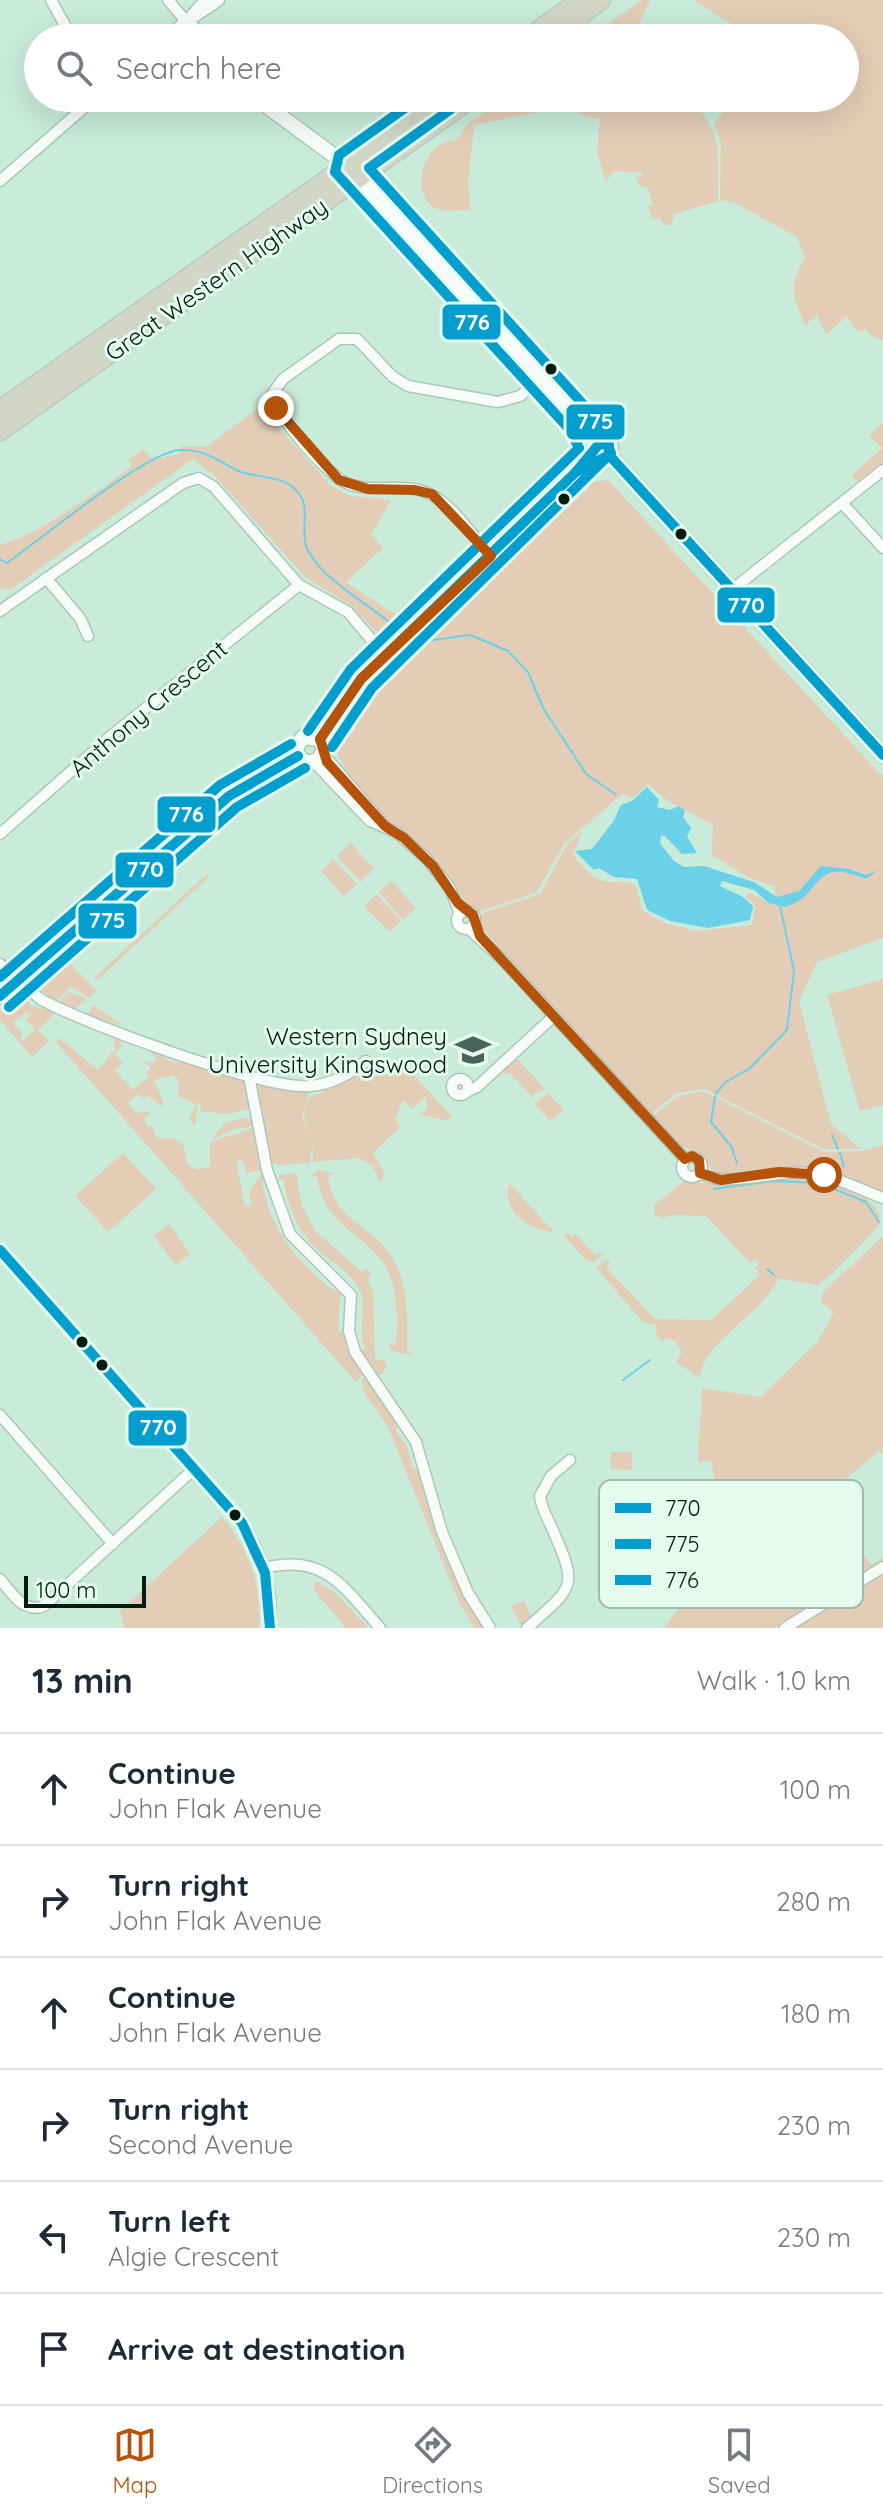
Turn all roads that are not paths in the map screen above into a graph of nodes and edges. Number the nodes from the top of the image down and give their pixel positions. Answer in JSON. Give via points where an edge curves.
{"nodes":[{"id":1,"x":51,"y":0,"type":"edge"},
{"id":2,"x":168,"y":0,"type":"edge"},
{"id":3,"x":205,"y":0,"type":"edge"},
{"id":4,"x":219,"y":0,"type":"edge"},
{"id":5,"x":581,"y":0,"type":"edge"},
{"id":6,"x":601,"y":0,"type":"edge"},
{"id":7,"x":188,"y":18,"type":"junction"},
{"id":8,"x":64,"y":24,"type":"edge"},
{"id":9,"x":181,"y":24,"type":"edge"},
{"id":10,"x":192,"y":24,"type":"edge"},
{"id":11,"x":548,"y":24,"type":"edge"},
{"id":12,"x":569,"y":24,"type":"edge"},
{"id":13,"x":78,"y":112,"type":"edge"},
{"id":14,"x":274,"y":112,"type":"edge"},
{"id":15,"x":426,"y":112,"type":"edge"},
{"id":16,"x":449,"y":112,"type":"edge"},
{"id":17,"x":353,"y":172,"type":"junction"},
{"id":18,"x":2,"y":175,"type":"edge"},
{"id":19,"x":541,"y":378,"type":"junction"},
{"id":20,"x":0,"y":410,"type":"edge"},
{"id":21,"x":0,"y":431,"type":"edge"},
{"id":22,"x":603,"y":451,"type":"junction"},
{"id":23,"x":883,"y":470,"type":"edge"},
{"id":24,"x":842,"y":503,"type":"junction"},
{"id":25,"x":883,"y":548,"type":"edge"},
{"id":26,"x":491,"y":556,"type":"junction"},
{"id":27,"x":46,"y":578,"type":"junction"},
{"id":28,"x":299,"y":585,"type":"junction"},
{"id":29,"x":733,"y":589,"type":"junction"},
{"id":30,"x":0,"y":611,"type":"edge"},
{"id":31,"x":88,"y":636,"type":"dead end"},
{"id":32,"x":386,"y":657,"type":"junction"},
{"id":33,"x":319,"y":752,"type":"junction"},
{"id":34,"x":883,"y":755,"type":"edge"},
{"id":35,"x":298,"y":756,"type":"junction"},
{"id":36,"x":0,"y":834,"type":"edge"},
{"id":37,"x":0,"y":964,"type":"edge"},
{"id":38,"x":18,"y":981,"type":"junction"},
{"id":39,"x":0,"y":996,"type":"edge"},
{"id":40,"x":554,"y":1016,"type":"junction"},
{"id":41,"x":366,"y":1061,"type":"dead end"},
{"id":42,"x":249,"y":1076,"type":"junction"},
{"id":43,"x":468,"y":1091,"type":"dead end"},
{"id":44,"x":869,"y":1193,"type":"junction"},
{"id":45,"x":883,"y":1198,"type":"edge"},
{"id":46,"x":883,"y":1207,"type":"edge"},
{"id":47,"x":0,"y":1250,"type":"edge"},
{"id":48,"x":0,"y":1415,"type":"edge"},
{"id":49,"x":570,"y":1460,"type":"dead end"},
{"id":50,"x":194,"y":1469,"type":"junction"},
{"id":51,"x":113,"y":1544,"type":"junction"},
{"id":52,"x":883,"y":1567,"type":"edge"},
{"id":53,"x":265,"y":1568,"type":"junction"},
{"id":54,"x":0,"y":1579,"type":"edge"},
{"id":55,"x":863,"y":1579,"type":"edge"},
{"id":56,"x":817,"y":1608,"type":"edge"},
{"id":57,"x":270,"y":1628,"type":"edge"},
{"id":58,"x":380,"y":1628,"type":"edge"},
{"id":59,"x":490,"y":1628,"type":"edge"},
{"id":60,"x":527,"y":1628,"type":"edge"},
{"id":61,"x":785,"y":1628,"type":"edge"}],
"edges":[{"from":1,"to":8,"type":"street"},
{"from":2,"to":7,"type":"street"},
{"from":3,"to":7,"type":"street"},
{"from":4,"to":7,"type":"street"},
{"from":5,"to":11,"type":"highway"},
{"from":6,"to":12,"type":"highway"},
{"from":7,"to":9,"type":"street"},
{"from":7,"to":10,"type":"street"},
{"from":13,"to":18,"type":"street"},
{"from":14,"to":17,"type":"street"},
{"from":15,"to":17,"type":"highway","name":"Great Western Highway"},
{"from":16,"to":17,"type":"highway","name":"Great Western Highway"},
{"from":17,"to":19,"type":"street"},
{"from":17,"to":20,"type":"highway","name":"Great Western Highway"},
{"from":17,"to":21,"type":"highway","name":"Great Western Highway"},
{"from":19,"to":22,"type":"street"},
{"from":19,"to":26,"type":"street","via":[[520,396],[498,402],[408,386],[349,336],[283,379],[273,393],[280,415],[339,480],[368,489],[432,494]]},
{"from":22,"to":26,"type":"street"},
{"from":22,"to":29,"type":"street"},
{"from":23,"to":24,"type":"street"},
{"from":24,"to":25,"type":"street"},
{"from":24,"to":29,"type":"street"},
{"from":26,"to":32,"type":"street"},
{"from":27,"to":28,"type":"street","via":[[183,483],[199,478],[214,487]]},
{"from":27,"to":30,"type":"street"},
{"from":27,"to":31,"type":"street"},
{"from":28,"to":32,"type":"street","via":[[348,612]]},
{"from":28,"to":36,"type":"street","name":"Anthony Crescent","via":[[111,736]]},
{"from":29,"to":34,"type":"street"},
{"from":32,"to":33,"type":"street","via":[[350,692]]},
{"from":33,"to":35,"type":"street","via":[[303,761]]},
{"from":33,"to":35,"type":"street","via":[[312,735],[303,737]]},
{"from":33,"to":40,"type":"street","via":[[370,821],[404,838],[433,866],[462,909],[459,926],[472,926]]},
{"from":35,"to":38,"type":"street","via":[[229,796]]},
{"from":37,"to":38,"type":"street"},
{"from":38,"to":39,"type":"street"},
{"from":38,"to":42,"type":"street","via":[[73,1015]]},
{"from":40,"to":43,"type":"street"},
{"from":40,"to":44,"type":"street","via":[[685,1159],[699,1160],[700,1173],[721,1180],[779,1172],[814,1174]]},
{"from":41,"to":42,"type":"street","via":[[337,1079],[312,1086],[271,1084]]},
{"from":42,"to":59,"type":"street","via":[[267,1170],[290,1234],[351,1295],[349,1331],[355,1352],[416,1442],[442,1532],[468,1593]]},
{"from":44,"to":45,"type":"street"},
{"from":44,"to":46,"type":"street"},
{"from":47,"to":50,"type":"street"},
{"from":48,"to":51,"type":"street"},
{"from":49,"to":60,"type":"street","via":[[551,1476],[540,1496],[570,1582],[555,1605]]},
{"from":50,"to":51,"type":"street"},
{"from":50,"to":53,"type":"street","via":[[242,1523]]},
{"from":51,"to":54,"type":"street","via":[[40,1608],[24,1606]]},
{"from":52,"to":55,"type":"street"},
{"from":53,"to":57,"type":"street"},
{"from":53,"to":58,"type":"street","via":[[296,1562],[325,1574]]},
{"from":56,"to":61,"type":"street"}]}
